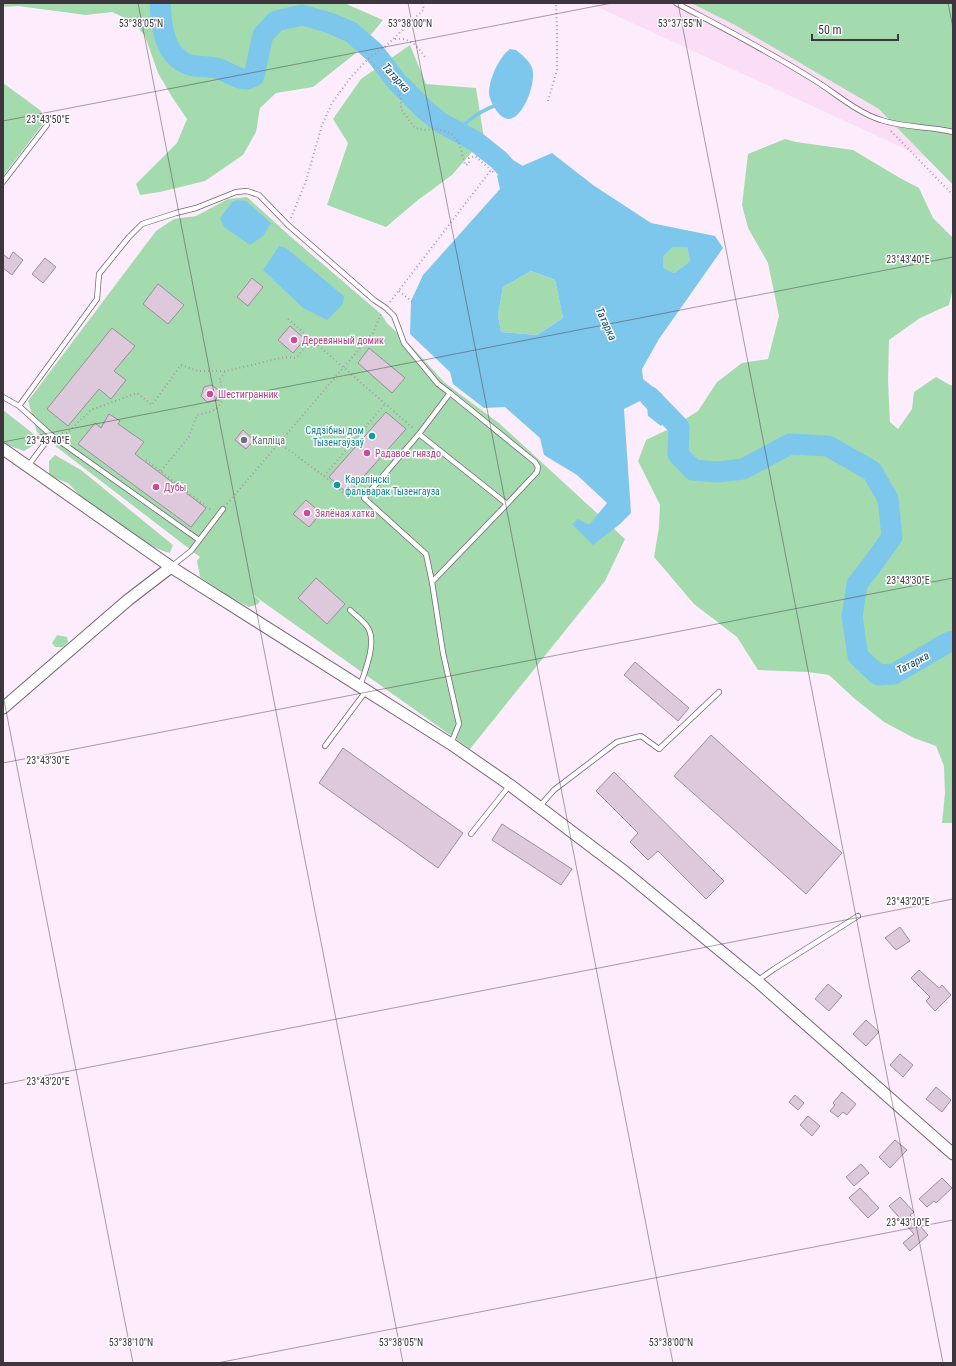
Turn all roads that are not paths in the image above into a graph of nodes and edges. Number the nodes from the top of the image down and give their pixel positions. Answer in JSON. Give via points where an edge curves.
{"nodes":[{"id":1,"x":676,"y":3,"type":"edge"},
{"id":2,"x":47,"y":125,"type":"dead end"},
{"id":3,"x":953,"y":132,"type":"edge"},
{"id":4,"x":3,"y":182,"type":"edge"},
{"id":5,"x":450,"y":393,"type":"junction"},
{"id":6,"x":3,"y":397,"type":"edge"},
{"id":7,"x":19,"y":406,"type":"junction"},
{"id":8,"x":419,"y":434,"type":"junction"},
{"id":9,"x":51,"y":435,"type":"junction"},
{"id":10,"x":3,"y":449,"type":"edge"},
{"id":11,"x":27,"y":467,"type":"junction"},
{"id":12,"x":507,"y":504,"type":"junction"},
{"id":13,"x":223,"y":509,"type":"road end"},
{"id":14,"x":199,"y":540,"type":"junction"},
{"id":15,"x":171,"y":567,"type":"junction"},
{"id":16,"x":432,"y":582,"type":"junction"},
{"id":17,"x":350,"y":610,"type":"dead end"},
{"id":18,"x":363,"y":689,"type":"junction"},
{"id":19,"x":719,"y":692,"type":"dead end"},
{"id":20,"x":3,"y":708,"type":"edge"},
{"id":21,"x":451,"y":744,"type":"junction"},
{"id":22,"x":325,"y":746,"type":"dead end"},
{"id":23,"x":510,"y":785,"type":"junction"},
{"id":24,"x":539,"y":807,"type":"junction"},
{"id":25,"x":471,"y":834,"type":"dead end"},
{"id":26,"x":858,"y":916,"type":"dead end"},
{"id":27,"x":757,"y":981,"type":"junction"},
{"id":28,"x":953,"y":1154,"type":"edge"}],
"edges":[{"from":1,"to":3,"type":"lane","via":[[762,49],[856,108],[881,120]]},
{"from":2,"to":4,"type":"lane"},
{"from":5,"to":7,"type":"lane","via":[[438,384],[404,343],[394,316],[386,308],[288,225],[259,195],[248,191],[236,192],[196,208],[142,224],[128,237],[99,274],[97,299]]},
{"from":5,"to":8,"type":"lane"},
{"from":5,"to":12,"type":"lane","via":[[538,467],[537,472]]},
{"from":6,"to":7,"type":"lane"},
{"from":7,"to":9,"type":"lane"},
{"from":8,"to":12,"type":"lane"},
{"from":8,"to":16,"type":"lane","via":[[364,498],[426,554]]},
{"from":9,"to":11,"type":"lane"},
{"from":9,"to":14,"type":"lane"},
{"from":10,"to":11,"type":"street"},
{"from":11,"to":15,"type":"street"},
{"from":12,"to":16,"type":"lane"},
{"from":13,"to":14,"type":"lane"},
{"from":14,"to":15,"type":"lane","via":[[191,551]]},
{"from":15,"to":18,"type":"street"},
{"from":15,"to":20,"type":"street","via":[[128,600]]},
{"from":16,"to":21,"type":"lane","via":[[443,653],[459,724]]},
{"from":17,"to":18,"type":"lane","via":[[365,623],[371,636]]},
{"from":18,"to":21,"type":"street"},
{"from":18,"to":22,"type":"lane"},
{"from":19,"to":24,"type":"lane","via":[[659,749],[641,736],[618,742],[554,790]]},
{"from":21,"to":23,"type":"street"},
{"from":23,"to":24,"type":"street"},
{"from":23,"to":25,"type":"lane"},
{"from":24,"to":27,"type":"street","via":[[625,872]]},
{"from":26,"to":27,"type":"lane"},
{"from":27,"to":28,"type":"street"}]}
